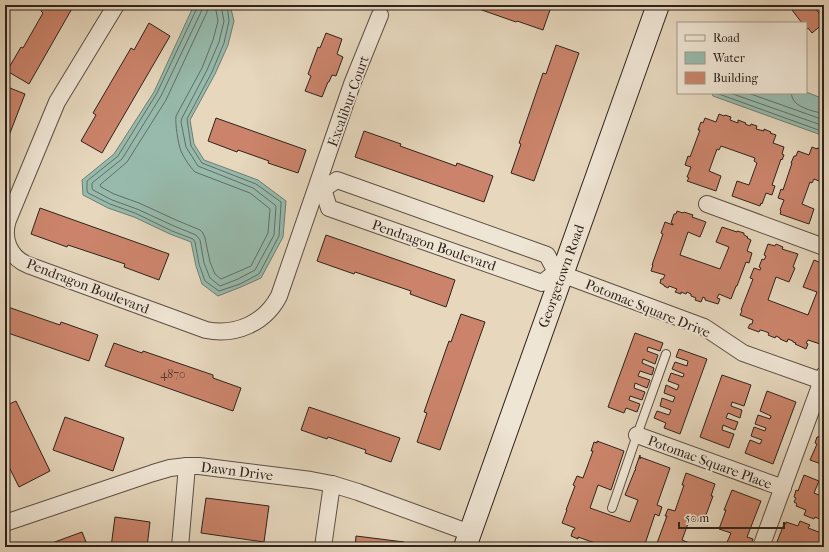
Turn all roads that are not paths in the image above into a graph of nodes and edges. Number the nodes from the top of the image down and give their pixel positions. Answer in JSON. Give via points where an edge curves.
{"nodes":[{"id":1,"x":116,"y":5,"type":"edge"},
{"id":2,"x":658,"y":5,"type":"edge"},
{"id":3,"x":380,"y":15,"type":"dead end"},
{"id":4,"x":320,"y":188,"type":"junction"},
{"id":5,"x":708,"y":204,"type":"dead end"},
{"id":6,"x":824,"y":247,"type":"edge"},
{"id":7,"x":559,"y":273,"type":"junction"},
{"id":8,"x":666,"y":354,"type":"dead end"},
{"id":9,"x":823,"y":378,"type":"edge"},
{"id":10,"x":637,"y":435,"type":"junction"},
{"id":11,"x":188,"y":466,"type":"junction"},
{"id":12,"x":332,"y":484,"type":"junction"},
{"id":13,"x":783,"y":488,"type":"junction"},
{"id":14,"x":612,"y":508,"type":"dead end"},
{"id":15,"x":5,"y":523,"type":"edge"},
{"id":16,"x":468,"y":540,"type":"edge"},
{"id":17,"x":180,"y":547,"type":"edge"},
{"id":18,"x":323,"y":547,"type":"edge"},
{"id":19,"x":761,"y":547,"type":"edge"}],
"edges":[{"from":1,"to":4,"type":"street","name":"Pendragon Boulevard","via":[[58,102],[8,220],[7,242],[11,251],[23,263],[206,330],[239,330],[258,321],[276,301]]},
{"from":2,"to":7,"type":"main road","name":"Georgetown Road"},
{"from":3,"to":4,"type":"street","name":"Excalibur Court","via":[[352,84]]},
{"from":4,"to":7,"type":"street","name":"Pendragon Boulevard","via":[[337,180],[344,182],[547,255]]},
{"from":4,"to":7,"type":"street","name":"Pendragon Boulevard","via":[[329,208],[542,283]]},
{"from":5,"to":6,"type":"street"},
{"from":7,"to":9,"type":"street","name":"Potomac Square Drive","via":[[704,327],[743,353]]},
{"from":7,"to":16,"type":"main road","name":"Georgetown Road"},
{"from":8,"to":10,"type":"lane"},
{"from":9,"to":13,"type":"street"},
{"from":10,"to":13,"type":"street","name":"Potomac Square Place"},
{"from":10,"to":14,"type":"lane"},
{"from":11,"to":12,"type":"street","name":"Dawn Drive"},
{"from":11,"to":15,"type":"street","name":"Dawn Drive","via":[[153,472]]},
{"from":11,"to":17,"type":"street"},
{"from":12,"to":16,"type":"street","name":"Dawn Drive","via":[[358,492]]},
{"from":12,"to":18,"type":"street"},
{"from":13,"to":19,"type":"street"}]}
